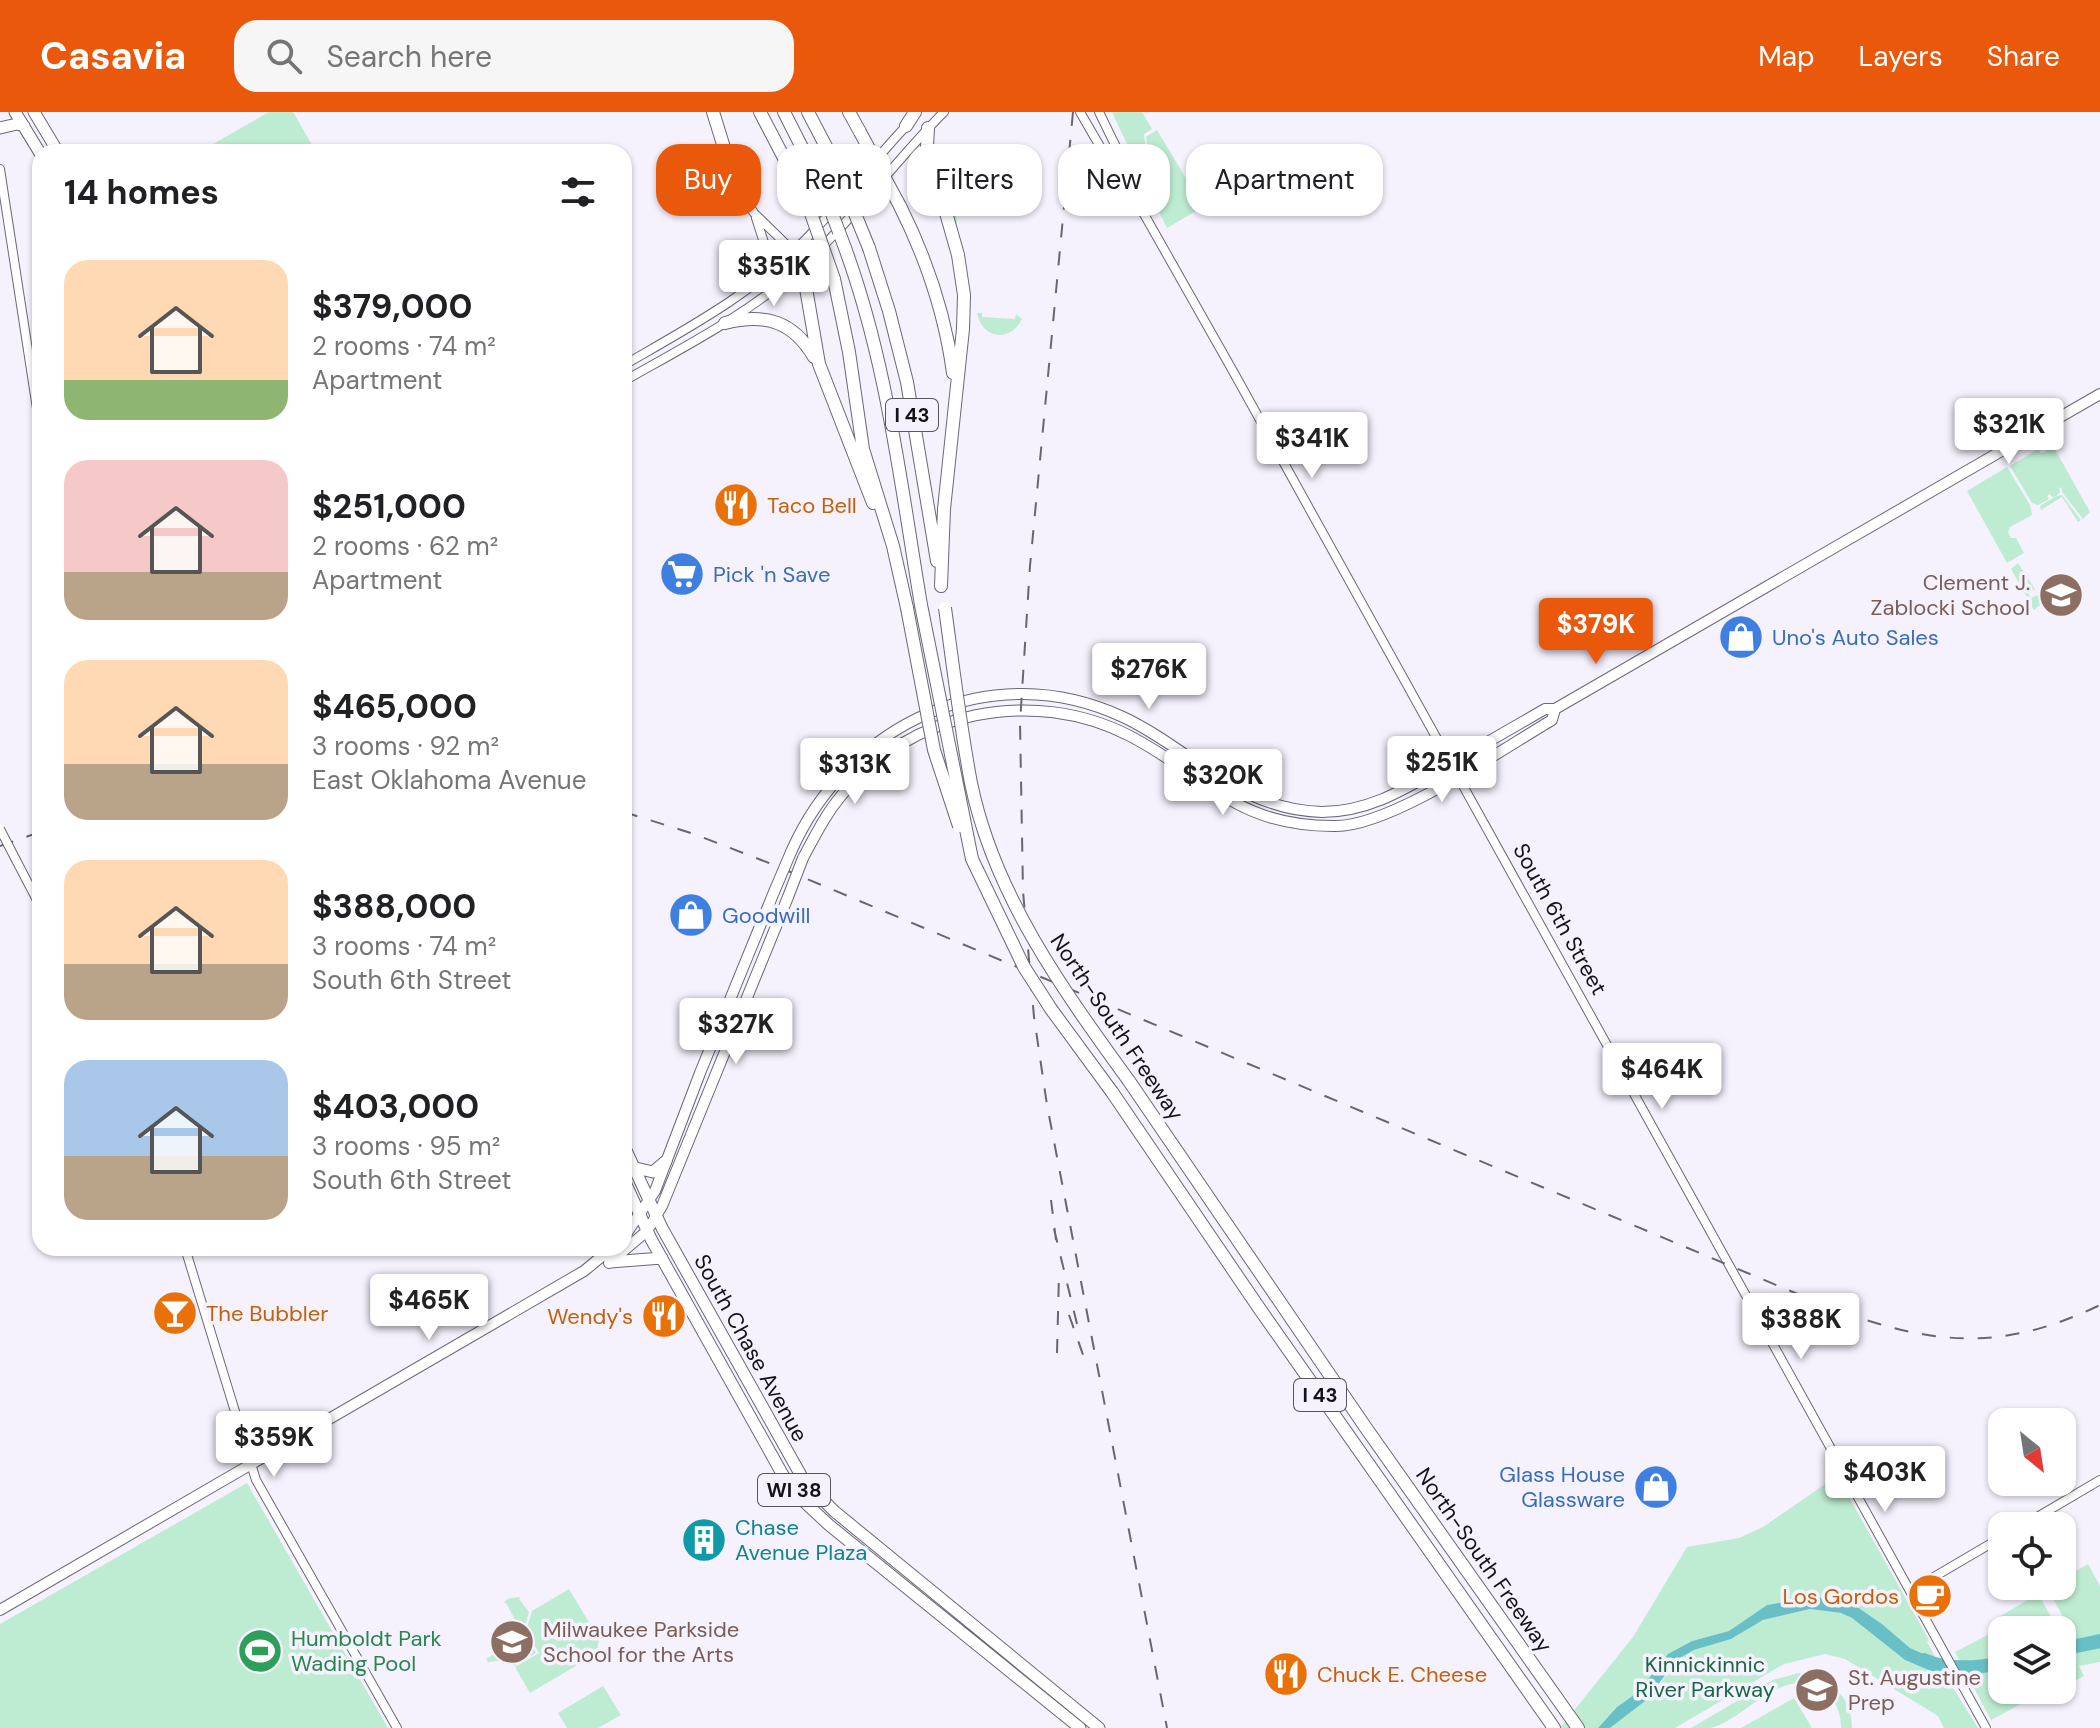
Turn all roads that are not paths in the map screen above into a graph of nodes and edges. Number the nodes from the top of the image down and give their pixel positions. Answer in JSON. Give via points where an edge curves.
{"nodes":[{"id":1,"x":15,"y":112,"type":"edge"},
{"id":2,"x":34,"y":112,"type":"edge"},
{"id":3,"x":713,"y":112,"type":"edge"},
{"id":4,"x":760,"y":112,"type":"edge"},
{"id":5,"x":784,"y":112,"type":"edge"},
{"id":6,"x":808,"y":112,"type":"edge"},
{"id":7,"x":849,"y":112,"type":"edge"},
{"id":8,"x":918,"y":112,"type":"edge"},
{"id":9,"x":944,"y":112,"type":"edge"},
{"id":10,"x":1080,"y":112,"type":"edge"},
{"id":11,"x":1099,"y":112,"type":"edge"},
{"id":12,"x":24,"y":126,"type":"junction"},
{"id":13,"x":906,"y":126,"type":"joint"},
{"id":14,"x":0,"y":128,"type":"edge"},
{"id":15,"x":928,"y":128,"type":"junction"},
{"id":16,"x":35,"y":144,"type":"edge"},
{"id":17,"x":51,"y":144,"type":"edge"},
{"id":18,"x":723,"y":144,"type":"edge"},
{"id":19,"x":1099,"y":144,"type":"edge"},
{"id":20,"x":1115,"y":144,"type":"edge"},
{"id":21,"x":0,"y":169,"type":"edge"},
{"id":22,"x":755,"y":216,"type":"edge"},
{"id":23,"x":757,"y":216,"type":"edge"},
{"id":24,"x":1145,"y":216,"type":"edge"},
{"id":25,"x":793,"y":251,"type":"junction"},
{"id":26,"x":802,"y":265,"type":"junction"},
{"id":27,"x":766,"y":275,"type":"junction"},
{"id":28,"x":725,"y":323,"type":"junction"},
{"id":29,"x":632,"y":360,"type":"edge"},
{"id":30,"x":819,"y":364,"type":"junction"},
{"id":31,"x":32,"y":376,"type":"edge"},
{"id":32,"x":632,"y":376,"type":"edge"},
{"id":33,"x":2100,"y":394,"type":"edge"},
{"id":34,"x":956,"y":400,"type":"junction"},
{"id":35,"x":893,"y":546,"type":"junction"},
{"id":36,"x":941,"y":586,"type":"junction"},
{"id":37,"x":1555,"y":709,"type":"junction"},
{"id":38,"x":1453,"y":762,"type":"junction"},
{"id":39,"x":1459,"y":774,"type":"junction"},
{"id":40,"x":0,"y":829,"type":"edge"},
{"id":41,"x":972,"y":859,"type":"junction"},
{"id":42,"x":32,"y":891,"type":"edge"},
{"id":43,"x":632,"y":1161,"type":"edge"},
{"id":44,"x":666,"y":1161,"type":"junction"},
{"id":45,"x":636,"y":1168,"type":"junction"},
{"id":46,"x":632,"y":1198,"type":"edge"},
{"id":47,"x":650,"y":1201,"type":"junction"},
{"id":48,"x":640,"y":1216,"type":"junction"},
{"id":49,"x":656,"y":1217,"type":"junction"},
{"id":50,"x":632,"y":1226,"type":"edge"},
{"id":51,"x":647,"y":1231,"type":"junction"},
{"id":52,"x":632,"y":1244,"type":"edge"},
{"id":53,"x":187,"y":1256,"type":"edge"},
{"id":54,"x":602,"y":1256,"type":"edge"},
{"id":55,"x":617,"y":1256,"type":"edge"},
{"id":56,"x":662,"y":1258,"type":"junction"},
{"id":57,"x":610,"y":1262,"type":"junction"},
{"id":58,"x":584,"y":1271,"type":"junction"},
{"id":59,"x":688,"y":1275,"type":"junction"},
{"id":60,"x":675,"y":1283,"type":"junction"},
{"id":61,"x":251,"y":1466,"type":"junction"},
{"id":62,"x":2100,"y":1480,"type":"edge"},
{"id":63,"x":2046,"y":1512,"type":"edge"},
{"id":64,"x":1988,"y":1545,"type":"edge"},
{"id":65,"x":1910,"y":1591,"type":"junction"},
{"id":66,"x":0,"y":1610,"type":"edge"},
{"id":67,"x":397,"y":1728,"type":"edge"},
{"id":68,"x":1080,"y":1728,"type":"edge"},
{"id":69,"x":1099,"y":1728,"type":"edge"},
{"id":70,"x":1554,"y":1728,"type":"edge"},
{"id":71,"x":1578,"y":1728,"type":"edge"},
{"id":72,"x":1986,"y":1728,"type":"edge"}],
"edges":[{"from":1,"to":12,"type":"main road"},
{"from":2,"to":17,"type":"main road"},
{"from":3,"to":18,"type":"highway"},
{"from":4,"to":35,"type":"highway","bridge":true,"via":[[807,202],[834,279],[863,449]]},
{"from":5,"to":41,"type":"highway","name":"North-South Freeway","number":"I 43","bridge":true,"via":[[821,185],[873,336]]},
{"from":6,"to":36,"type":"highway","name":"North-South Freeway","number":"I 43","bridge":true,"via":[[869,248],[889,311],[907,382]]},
{"from":7,"to":34,"type":"highway","bridge":true,"via":[[933,281]]},
{"from":8,"to":13,"type":"highway"},
{"from":9,"to":15,"type":"street"},
{"from":10,"to":19,"type":"street","name":"South 6th Street"},
{"from":11,"to":20,"type":"street","name":"South 6th Street"},
{"from":12,"to":14,"type":"main road"},
{"from":12,"to":16,"type":"main road"},
{"from":13,"to":25,"type":"street"},
{"from":15,"to":26,"type":"street"},
{"from":15,"to":34,"type":"highway","via":[[927,150],[958,255],[964,295]]},
{"from":21,"to":31,"type":"street"},
{"from":22,"to":27,"type":"street","via":[[768,255]]},
{"from":23,"to":25,"type":"street"},
{"from":24,"to":38,"type":"street","name":"South 6th Street"},
{"from":25,"to":26,"type":"street"},
{"from":25,"to":27,"type":"street"},
{"from":26,"to":28,"type":"street"},
{"from":26,"to":30,"type":"highway"},
{"from":27,"to":29,"type":"street"},
{"from":28,"to":30,"type":"highway","via":[[747,317],[780,323],[806,343]]},
{"from":28,"to":32,"type":"street"},
{"from":30,"to":35,"type":"highway","via":[[863,483]]},
{"from":33,"to":37,"type":"main road"},
{"from":34,"to":36,"type":"highway"},
{"from":35,"to":41,"type":"highway","bridge":true,"via":[[934,750]]},
{"from":36,"to":71,"type":"highway","name":"North-South Freeway","number":"I 43","bridge":true,"via":[[972,785],[992,852],[1039,952]]},
{"from":37,"to":38,"type":"main road","via":[[1545,709]]},
{"from":37,"to":39,"type":"main road","via":[[1552,720]]},
{"from":38,"to":39,"type":"street","name":"South 6th Street"},
{"from":38,"to":44,"type":"main road","bridge":true,"via":[[1369,806],[1297,810],[1246,795],[1151,732],[1107,710],[1013,695],[922,715],[870,747],[817,803],[774,892]]},
{"from":39,"to":49,"type":"main road","bridge":true,"via":[[1376,818],[1350,826],[1302,825],[1270,819],[1230,801],[1149,747],[1071,715],[1011,709],[919,733],[876,760],[829,811],[803,858]]},
{"from":39,"to":65,"type":"street","name":"South 6th Street"},
{"from":40,"to":42,"type":"street","bridge":true},
{"from":41,"to":70,"type":"highway","name":"North-South Freeway","number":"I 43","bridge":true,"via":[[1024,967],[1051,1009]]},
{"from":43,"to":45,"type":"main road","name":"South Chase Avenue","number":"WI 38"},
{"from":44,"to":45,"type":"main road","via":[[653,1172]]},
{"from":44,"to":47,"type":"main road"},
{"from":45,"to":47,"type":"main road","name":"South Chase Avenue","number":"WI 38"},
{"from":46,"to":48,"type":"main road","name":"South Chase Avenue","number":"WI 38"},
{"from":47,"to":48,"type":"main road"},
{"from":47,"to":49,"type":"main road","name":"South Chase Avenue","number":"WI 38"},
{"from":48,"to":50,"type":"main road"},
{"from":48,"to":51,"type":"main road","name":"South Chase Avenue","number":"WI 38"},
{"from":49,"to":51,"type":"main road"},
{"from":49,"to":59,"type":"main road","name":"South Chase Avenue","number":"WI 38"},
{"from":51,"to":52,"type":"main road"},
{"from":51,"to":56,"type":"main road","name":"South Chase Avenue","number":"WI 38"},
{"from":53,"to":61,"type":"street"},
{"from":54,"to":58,"type":"main road"},
{"from":55,"to":57,"type":"main road"},
{"from":56,"to":57,"type":"main road"},
{"from":56,"to":60,"type":"main road","name":"South Chase Avenue","number":"WI 38"},
{"from":57,"to":58,"type":"main road"},
{"from":58,"to":61,"type":"main road"},
{"from":59,"to":60,"type":"main road"},
{"from":59,"to":69,"type":"main road","name":"South Chase Avenue","number":"WI 38","via":[[796,1469],[817,1495]]},
{"from":60,"to":68,"type":"main road","name":"South Chase Avenue","number":"WI 38","via":[[797,1495]]},
{"from":61,"to":66,"type":"main road"},
{"from":61,"to":67,"type":"street"},
{"from":62,"to":63,"type":"street"},
{"from":64,"to":65,"type":"street"},
{"from":65,"to":72,"type":"street","name":"South 6th Street"}]}
